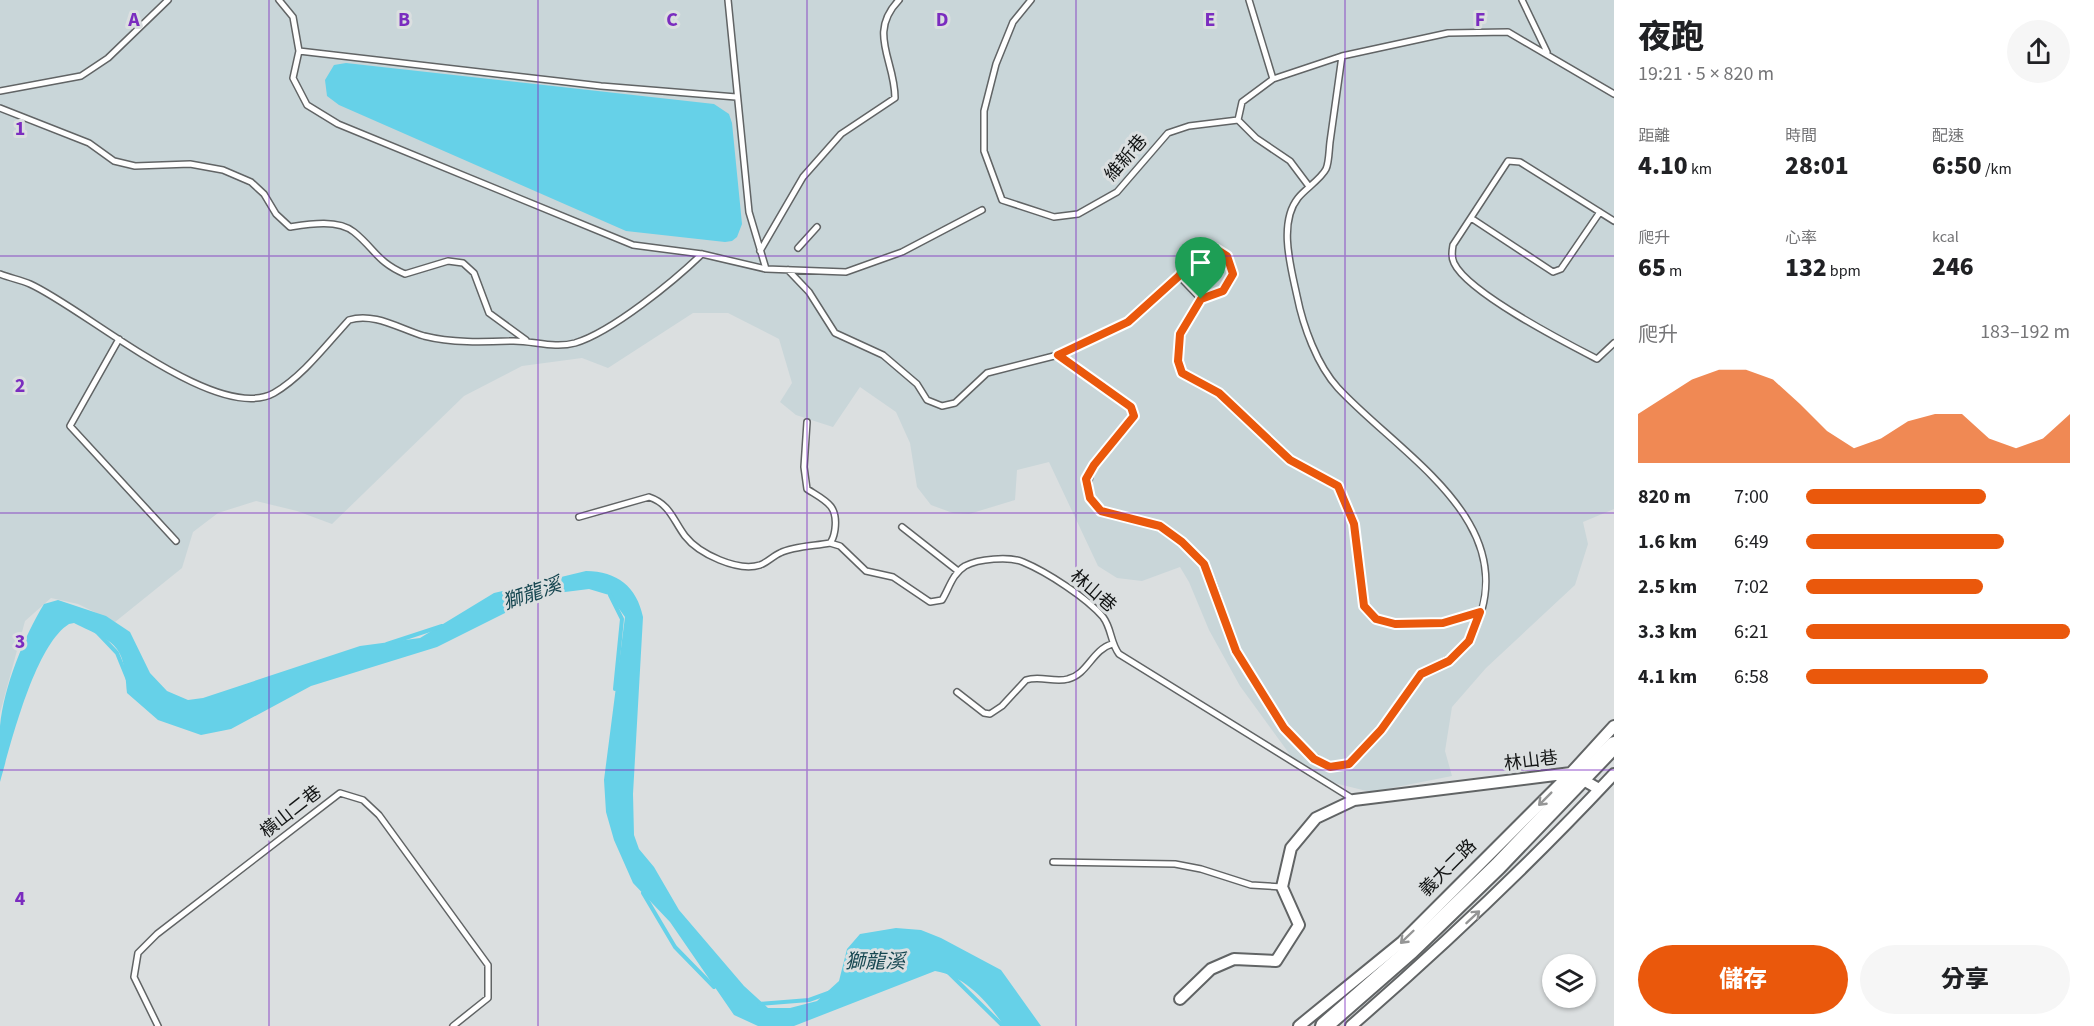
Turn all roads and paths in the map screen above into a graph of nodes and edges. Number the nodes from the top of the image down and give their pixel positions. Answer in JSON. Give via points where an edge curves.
{"nodes":[{"id":1,"x":168,"y":0,"type":"edge"},
{"id":2,"x":279,"y":0,"type":"edge"},
{"id":3,"x":728,"y":0,"type":"edge"},
{"id":4,"x":899,"y":0,"type":"edge"},
{"id":5,"x":1031,"y":0,"type":"edge"},
{"id":6,"x":1249,"y":0,"type":"edge"},
{"id":7,"x":1522,"y":0,"type":"edge"},
{"id":8,"x":299,"y":51,"type":"junction"},
{"id":9,"x":1547,"y":53,"type":"junction"},
{"id":10,"x":1342,"y":56,"type":"junction"},
{"id":11,"x":1272,"y":79,"type":"junction"},
{"id":12,"x":0,"y":91,"type":"edge"},
{"id":13,"x":1614,"y":94,"type":"edge"},
{"id":14,"x":736,"y":97,"type":"junction"},
{"id":15,"x":0,"y":108,"type":"edge"},
{"id":16,"x":1238,"y":120,"type":"junction"},
{"id":17,"x":1308,"y":185,"type":"junction"},
{"id":18,"x":982,"y":210,"type":"dead end"},
{"id":19,"x":1600,"y":212,"type":"junction"},
{"id":20,"x":1471,"y":218,"type":"junction"},
{"id":21,"x":1614,"y":221,"type":"edge"},
{"id":22,"x":817,"y":227,"type":"dead end"},
{"id":23,"x":798,"y":248,"type":"dead end"},
{"id":24,"x":760,"y":250,"type":"junction"},
{"id":25,"x":702,"y":254,"type":"junction"},
{"id":26,"x":766,"y":269,"type":"junction"},
{"id":27,"x":788,"y":270,"type":"junction"},
{"id":28,"x":0,"y":274,"type":"edge"},
{"id":29,"x":1179,"y":276,"type":"junction"},
{"id":30,"x":1201,"y":299,"type":"junction"},
{"id":31,"x":119,"y":339,"type":"junction"},
{"id":32,"x":527,"y":341,"type":"junction"},
{"id":33,"x":1614,"y":343,"type":"edge"},
{"id":34,"x":1058,"y":355,"type":"junction"},
{"id":35,"x":807,"y":422,"type":"dead end"},
{"id":36,"x":579,"y":518,"type":"dead end"},
{"id":37,"x":903,"y":527,"type":"dead end"},
{"id":38,"x":176,"y":542,"type":"dead end"},
{"id":39,"x":830,"y":543,"type":"junction"},
{"id":40,"x":958,"y":571,"type":"junction"},
{"id":41,"x":1480,"y":612,"type":"junction"},
{"id":42,"x":1112,"y":645,"type":"junction"},
{"id":43,"x":957,"y":692,"type":"dead end"},
{"id":44,"x":1614,"y":726,"type":"edge"},
{"id":45,"x":1614,"y":746,"type":"edge"},
{"id":46,"x":1614,"y":774,"type":"edge"},
{"id":47,"x":1576,"y":776,"type":"junction"},
{"id":48,"x":1599,"y":789,"type":"junction"},
{"id":49,"x":1354,"y":800,"type":"junction"},
{"id":50,"x":1053,"y":862,"type":"dead end"},
{"id":51,"x":1282,"y":887,"type":"junction"},
{"id":52,"x":1180,"y":999,"type":"dead end"},
{"id":53,"x":158,"y":1026,"type":"edge"},
{"id":54,"x":453,"y":1026,"type":"edge"},
{"id":55,"x":1299,"y":1026,"type":"edge"},
{"id":56,"x":1324,"y":1026,"type":"edge"},
{"id":57,"x":1351,"y":1026,"type":"edge"}],
"edges":[{"from":1,"to":12,"type":"lane","via":[[108,58],[81,76]]},
{"from":2,"to":8,"type":"lane","via":[[293,17]]},
{"from":3,"to":14,"type":"lane"},
{"from":4,"to":24,"type":"lane","via":[[883,22],[895,98],[842,134],[803,177]]},
{"from":5,"to":16,"type":"lane","name":"維新巷","via":[[1013,22],[996,64],[984,111],[984,151],[1002,200],[1054,217],[1078,214],[1117,192],[1168,132]]},
{"from":6,"to":11,"type":"lane"},
{"from":7,"to":9,"type":"lane"},
{"from":8,"to":14,"type":"lane","via":[[601,86]]},
{"from":8,"to":25,"type":"lane","via":[[293,78],[307,105],[338,124],[633,245]]},
{"from":9,"to":10,"type":"lane","via":[[1508,32],[1448,33]]},
{"from":9,"to":13,"type":"lane"},
{"from":10,"to":11,"type":"lane"},
{"from":10,"to":17,"type":"lane","via":[[1326,170]]},
{"from":11,"to":16,"type":"lane","via":[[1242,102]]},
{"from":14,"to":24,"type":"lane","via":[[749,212]]},
{"from":15,"to":32,"type":"lane","via":[[89,143],[114,161],[135,166],[190,164],[223,170],[251,182],[290,227],[337,225],[353,231],[382,262],[405,274],[448,261],[463,263],[474,273],[489,313]]},
{"from":16,"to":17,"type":"lane","via":[[1290,161]]},
{"from":17,"to":41,"type":"lane","via":[[1289,217],[1288,249],[1297,299],[1312,342],[1335,386],[1419,463],[1465,513],[1480,541],[1485,586]]},
{"from":18,"to":27,"type":"lane","via":[[902,252],[846,272]]},
{"from":19,"to":20,"type":"lane","via":[[1520,162],[1508,161]]},
{"from":19,"to":20,"type":"lane","via":[[1561,269],[1553,272]]},
{"from":19,"to":21,"type":"lane"},
{"from":20,"to":33,"type":"lane","via":[[1453,245],[1452,255],[1454,265],[1472,282],[1527,322],[1597,359]]},
{"from":22,"to":23,"type":"lane"},
{"from":24,"to":26,"type":"lane"},
{"from":25,"to":26,"type":"lane"},
{"from":25,"to":32,"type":"lane","via":[[675,280],[599,332],[574,343],[546,345]]},
{"from":26,"to":27,"type":"lane"},
{"from":27,"to":34,"type":"lane","via":[[809,292],[835,333],[883,355],[917,384],[927,399],[942,406],[955,403],[987,373]]},
{"from":28,"to":31,"type":"lane","via":[[31,284]]},
{"from":29,"to":30,"type":"lane"},
{"from":29,"to":30,"type":"lane","via":[[1198,251],[1216,249],[1227,256],[1233,274],[1228,286]]},
{"from":29,"to":34,"type":"lane","via":[[1128,322]]},
{"from":30,"to":41,"type":"lane","via":[[1180,334],[1178,361],[1182,373],[1219,393],[1290,460],[1338,486],[1354,524],[1364,606],[1376,619],[1395,624],[1443,623]]},
{"from":31,"to":32,"type":"lane","via":[[197,386],[245,399],[273,394],[302,371],[349,320],[359,317],[436,338]]},
{"from":31,"to":38,"type":"lane","via":[[70,426]]},
{"from":34,"to":41,"type":"lane","via":[[1131,407],[1134,416],[1086,479],[1090,498],[1101,511],[1160,526],[1204,564],[1236,651],[1284,728],[1314,759],[1330,767],[1349,764],[1381,730],[1421,674],[1449,661],[1469,641]]},
{"from":35,"to":39,"type":"lane","via":[[807,489],[834,509],[837,517]]},
{"from":36,"to":39,"type":"lane","via":[[649,496],[664,504],[679,528],[698,547],[714,557],[750,566],[761,565],[781,552]]},
{"from":37,"to":40,"type":"lane"},
{"from":39,"to":40,"type":"lane","via":[[840,546],[866,571],[893,577],[930,602],[942,600]]},
{"from":40,"to":42,"type":"lane","name":"林山巷","via":[[966,565],[999,559],[1022,561],[1054,579],[1101,615],[1109,626]]},
{"from":42,"to":43,"type":"lane","via":[[1101,647],[1082,671],[1069,679],[1026,680],[990,714]]},
{"from":42,"to":49,"type":"lane","via":[[1119,654]]},
{"from":44,"to":47,"type":"street","name":"義大二路"},
{"from":45,"to":47,"type":"street","name":"義大二路"},
{"from":46,"to":48,"type":"street"},
{"from":47,"to":48,"type":"street","name":"林山巷"},
{"from":47,"to":49,"type":"street","name":"林山巷"},
{"from":47,"to":55,"type":"street","name":"義大二路","one_way":true,"via":[[1402,942]]},
{"from":47,"to":56,"type":"street","name":"義大二路","via":[[1498,866],[1410,951]]},
{"from":57,"to":48,"type":"street","one_way":true,"via":[[1515,877]]},
{"from":49,"to":51,"type":"street","name":"林山巷","via":[[1316,818],[1299,836],[1286,861]]},
{"from":50,"to":51,"type":"lane","via":[[1175,864],[1251,885]]},
{"from":51,"to":52,"type":"street","via":[[1299,925],[1276,961],[1234,959],[1211,969]]},
{"from":53,"to":54,"type":"lane","name":"橫山二巷","via":[[134,977],[138,953],[340,793],[363,800],[380,815],[488,965],[488,998]]}]}
